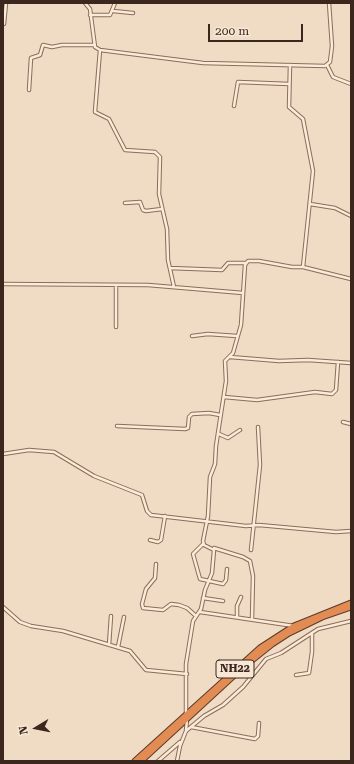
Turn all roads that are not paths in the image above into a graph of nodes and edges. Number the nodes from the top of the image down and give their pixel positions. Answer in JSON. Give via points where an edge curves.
{"nodes":[{"id":1,"x":6,"y":3,"type":"edge"},
{"id":2,"x":85,"y":3,"type":"edge"},
{"id":3,"x":115,"y":3,"type":"edge"},
{"id":4,"x":330,"y":3,"type":"edge"},
{"id":5,"x":89,"y":5,"type":"edge"},
{"id":6,"x":113,"y":11,"type":"junction"},
{"id":7,"x":133,"y":13,"type":"dead end"},
{"id":8,"x":90,"y":15,"type":"junction"},
{"id":9,"x":4,"y":24,"type":"edge"},
{"id":10,"x":94,"y":45,"type":"junction"},
{"id":11,"x":100,"y":50,"type":"junction"},
{"id":12,"x":290,"y":65,"type":"junction"},
{"id":13,"x":327,"y":65,"type":"junction"},
{"id":14,"x":289,"y":84,"type":"junction"},
{"id":15,"x":351,"y":84,"type":"edge"},
{"id":16,"x":29,"y":90,"type":"dead end"},
{"id":17,"x":234,"y":106,"type":"dead end"},
{"id":18,"x":124,"y":203,"type":"dead end"},
{"id":19,"x":310,"y":204,"type":"junction"},
{"id":20,"x":162,"y":209,"type":"junction"},
{"id":21,"x":351,"y":216,"type":"edge"},
{"id":22,"x":246,"y":263,"type":"junction"},
{"id":23,"x":302,"y":267,"type":"junction"},
{"id":24,"x":170,"y":268,"type":"junction"},
{"id":25,"x":351,"y":279,"type":"edge"},
{"id":26,"x":3,"y":284,"type":"edge"},
{"id":27,"x":116,"y":285,"type":"junction"},
{"id":28,"x":174,"y":287,"type":"junction"},
{"id":29,"x":243,"y":292,"type":"junction"},
{"id":30,"x":116,"y":327,"type":"dead end"},
{"id":31,"x":192,"y":336,"type":"dead end"},
{"id":32,"x":237,"y":336,"type":"junction"},
{"id":33,"x":230,"y":357,"type":"junction"},
{"id":34,"x":338,"y":362,"type":"junction"},
{"id":35,"x":351,"y":363,"type":"edge"},
{"id":36,"x":224,"y":397,"type":"junction"},
{"id":37,"x":220,"y":415,"type":"junction"},
{"id":38,"x":343,"y":422,"type":"dead end"},
{"id":39,"x":351,"y":424,"type":"edge"},
{"id":40,"x":116,"y":426,"type":"dead end"},
{"id":41,"x":258,"y":427,"type":"dead end"},
{"id":42,"x":240,"y":430,"type":"dead end"},
{"id":43,"x":219,"y":434,"type":"junction"},
{"id":44,"x":3,"y":454,"type":"edge"},
{"id":45,"x":165,"y":516,"type":"junction"},
{"id":46,"x":207,"y":521,"type":"junction"},
{"id":47,"x":253,"y":526,"type":"junction"},
{"id":48,"x":351,"y":531,"type":"edge"},
{"id":49,"x":150,"y":540,"type":"dead end"},
{"id":50,"x":203,"y":543,"type":"junction"},
{"id":51,"x":213,"y":548,"type":"junction"},
{"id":52,"x":251,"y":550,"type":"dead end"},
{"id":53,"x":156,"y":564,"type":"dead end"},
{"id":54,"x":227,"y":569,"type":"dead end"},
{"id":55,"x":209,"y":582,"type":"junction"},
{"id":56,"x":240,"y":596,"type":"dead end"},
{"id":57,"x":203,"y":598,"type":"junction"},
{"id":58,"x":223,"y":601,"type":"dead end"},
{"id":59,"x":351,"y":603,"type":"edge"},
{"id":60,"x":3,"y":607,"type":"edge"},
{"id":61,"x":351,"y":607,"type":"edge"},
{"id":62,"x":200,"y":612,"type":"junction"},
{"id":63,"x":111,"y":616,"type":"dead end"},
{"id":64,"x":196,"y":616,"type":"junction"},
{"id":65,"x":124,"y":617,"type":"dead end"},
{"id":66,"x":237,"y":617,"type":"junction"},
{"id":67,"x":252,"y":619,"type":"junction"},
{"id":68,"x":351,"y":621,"type":"edge"},
{"id":69,"x":294,"y":626,"type":"junction"},
{"id":70,"x":312,"y":633,"type":"junction"},
{"id":71,"x":109,"y":644,"type":"junction"},
{"id":72,"x":118,"y":647,"type":"junction"},
{"id":73,"x":187,"y":674,"type":"junction"},
{"id":74,"x":296,"y":675,"type":"dead end"},
{"id":75,"x":187,"y":716,"type":"junction"},
{"id":76,"x":259,"y":723,"type":"dead end"},
{"id":77,"x":191,"y":727,"type":"junction"},
{"id":78,"x":186,"y":731,"type":"junction"},
{"id":79,"x":182,"y":740,"type":"junction"},
{"id":80,"x":135,"y":761,"type":"edge"},
{"id":81,"x":141,"y":761,"type":"edge"},
{"id":82,"x":158,"y":761,"type":"edge"},
{"id":83,"x":177,"y":761,"type":"edge"}],
"edges":[{"from":1,"to":9,"type":"street"},
{"from":2,"to":5,"type":"street"},
{"from":3,"to":6,"type":"street"},
{"from":4,"to":13,"type":"street","via":[[332,46],[331,59]]},
{"from":5,"to":8,"type":"street"},
{"from":6,"to":7,"type":"street"},
{"from":6,"to":8,"type":"street","via":[[110,15]]},
{"from":8,"to":10,"type":"street"},
{"from":10,"to":11,"type":"street"},
{"from":10,"to":16,"type":"street","via":[[43,45],[40,55],[31,58]]},
{"from":11,"to":12,"type":"street","via":[[202,62]]},
{"from":11,"to":20,"type":"street","via":[[94,110],[109,119],[125,150],[152,151],[159,155]]},
{"from":12,"to":13,"type":"street"},
{"from":12,"to":14,"type":"street"},
{"from":13,"to":15,"type":"street","via":[[335,79]]},
{"from":14,"to":17,"type":"street","via":[[239,81]]},
{"from":14,"to":19,"type":"street","via":[[289,107],[302,119],[310,155],[313,177]]},
{"from":18,"to":20,"type":"street","via":[[141,202],[143,210],[146,211]]},
{"from":19,"to":21,"type":"street","via":[[335,208]]},
{"from":19,"to":23,"type":"street"},
{"from":20,"to":24,"type":"street","via":[[167,229]]},
{"from":22,"to":23,"type":"street","via":[[255,260]]},
{"from":22,"to":24,"type":"street","via":[[228,263],[222,270]]},
{"from":22,"to":29,"type":"street"},
{"from":23,"to":25,"type":"street"},
{"from":24,"to":28,"type":"street"},
{"from":26,"to":27,"type":"street"},
{"from":27,"to":28,"type":"street"},
{"from":27,"to":30,"type":"street"},
{"from":28,"to":29,"type":"street"},
{"from":29,"to":32,"type":"street","via":[[242,315]]},
{"from":31,"to":32,"type":"street"},
{"from":32,"to":33,"type":"street"},
{"from":33,"to":34,"type":"street"},
{"from":33,"to":36,"type":"street","via":[[225,361]]},
{"from":34,"to":35,"type":"street"},
{"from":34,"to":36,"type":"street","via":[[336,390],[332,394],[315,392],[257,400]]},
{"from":36,"to":37,"type":"street"},
{"from":37,"to":40,"type":"street","via":[[192,414],[185,430]]},
{"from":37,"to":43,"type":"street"},
{"from":38,"to":39,"type":"street"},
{"from":41,"to":47,"type":"street","via":[[260,465],[257,479],[257,509]]},
{"from":42,"to":43,"type":"street","via":[[228,438]]},
{"from":43,"to":46,"type":"street","via":[[216,464],[210,477]]},
{"from":44,"to":45,"type":"street","via":[[29,450],[54,452],[94,476],[142,495],[148,514]]},
{"from":45,"to":46,"type":"street"},
{"from":45,"to":49,"type":"street","via":[[161,540]]},
{"from":46,"to":47,"type":"street"},
{"from":46,"to":50,"type":"street"},
{"from":47,"to":48,"type":"street"},
{"from":47,"to":52,"type":"street"},
{"from":50,"to":51,"type":"street"},
{"from":50,"to":55,"type":"street","via":[[193,556],[199,578]]},
{"from":51,"to":55,"type":"street","via":[[215,552]]},
{"from":51,"to":67,"type":"street","via":[[250,561],[253,576]]},
{"from":53,"to":64,"type":"street","via":[[154,580],[146,589],[143,608],[163,610],[171,604],[179,605]]},
{"from":54,"to":55,"type":"street","via":[[225,582]]},
{"from":55,"to":57,"type":"street"},
{"from":56,"to":66,"type":"street"},
{"from":57,"to":58,"type":"street"},
{"from":57,"to":62,"type":"street"},
{"from":59,"to":69,"type":"highway","number":"NH22"},
{"from":60,"to":71,"type":"street","via":[[20,622],[30,626],[63,631]]},
{"from":61,"to":75,"type":"highway","number":"NH22","via":[[289,633],[272,644]]},
{"from":62,"to":64,"type":"street"},
{"from":62,"to":66,"type":"street"},
{"from":63,"to":71,"type":"street"},
{"from":64,"to":73,"type":"street","via":[[187,656]]},
{"from":65,"to":72,"type":"street"},
{"from":66,"to":67,"type":"street"},
{"from":67,"to":69,"type":"street"},
{"from":68,"to":70,"type":"street","via":[[328,625]]},
{"from":69,"to":75,"type":"highway","number":"NH22","via":[[260,648]]},
{"from":70,"to":74,"type":"street","via":[[309,673]]},
{"from":70,"to":77,"type":"street","via":[[266,660],[243,687],[223,705]]},
{"from":71,"to":72,"type":"street"},
{"from":72,"to":73,"type":"street","via":[[130,651],[146,670]]},
{"from":73,"to":75,"type":"street"},
{"from":75,"to":78,"type":"street"},
{"from":75,"to":80,"type":"highway","number":"NH22"},
{"from":75,"to":81,"type":"highway","number":"NH22"},
{"from":76,"to":77,"type":"street","via":[[258,736],[255,738]]},
{"from":77,"to":78,"type":"street"},
{"from":78,"to":79,"type":"street"},
{"from":79,"to":82,"type":"street"},
{"from":79,"to":83,"type":"street"}]}
